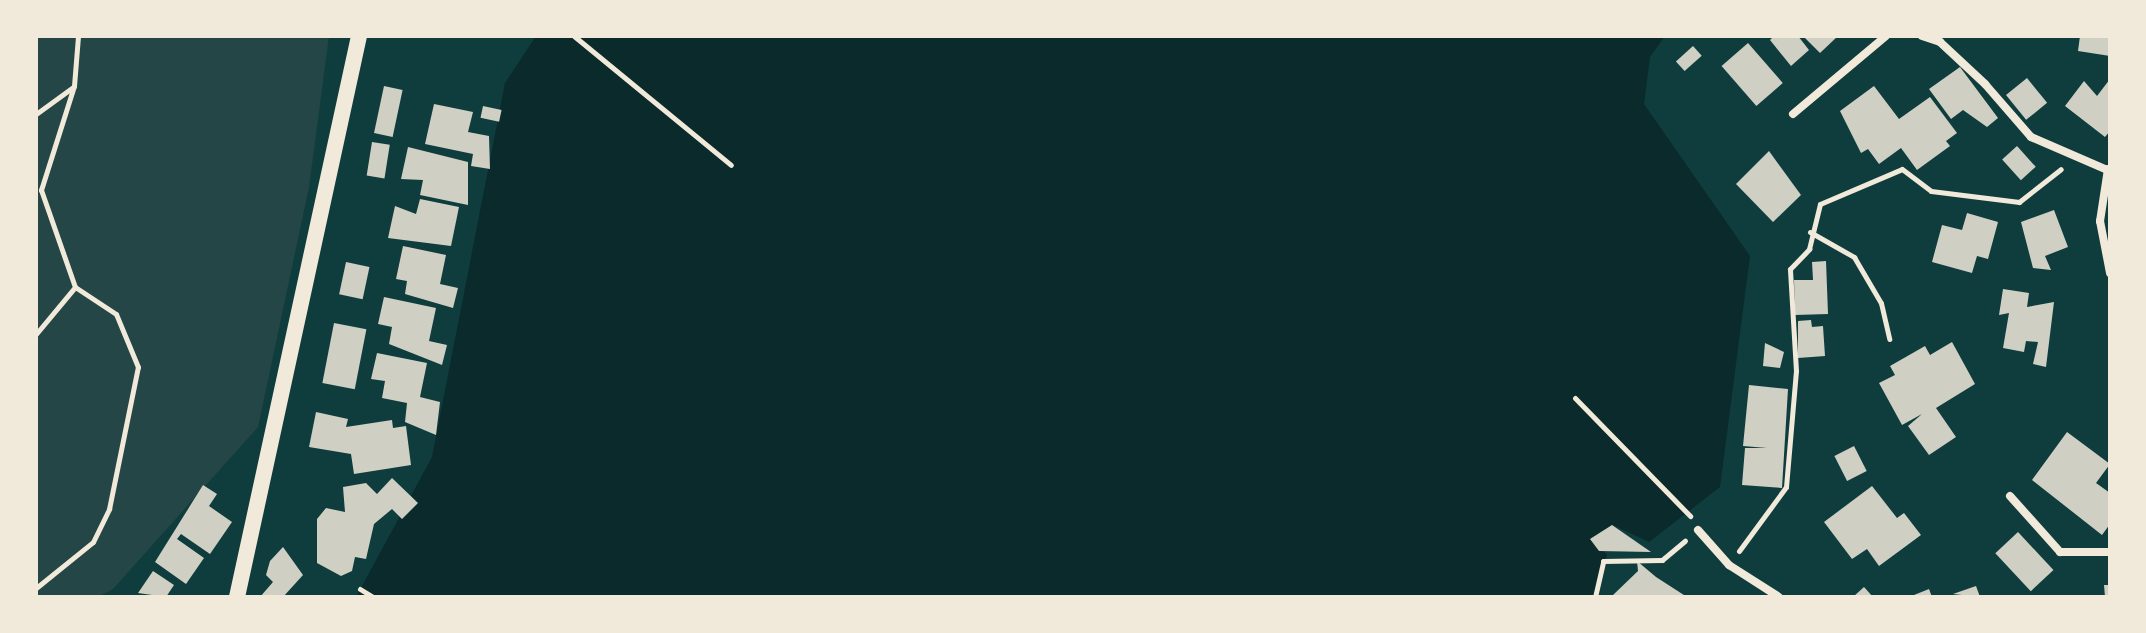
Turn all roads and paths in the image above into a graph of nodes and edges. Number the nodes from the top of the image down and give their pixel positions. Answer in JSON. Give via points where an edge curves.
{"nodes":[{"id":1,"x":78,"y":36,"type":"edge"},
{"id":2,"x":359,"y":36,"type":"edge"},
{"id":3,"x":574,"y":36,"type":"edge"},
{"id":4,"x":1886,"y":36,"type":"edge"},
{"id":5,"x":1922,"y":36,"type":"edge"},
{"id":6,"x":74,"y":86,"type":"junction"},
{"id":7,"x":36,"y":114,"type":"edge"},
{"id":8,"x":1793,"y":114,"type":"dead end"},
{"id":9,"x":2069,"y":157,"type":"junction"},
{"id":10,"x":731,"y":165,"type":"dead end"},
{"id":11,"x":2108,"y":169,"type":"edge"},
{"id":12,"x":1810,"y":232,"type":"junction"},
{"id":13,"x":2110,"y":273,"type":"edge"},
{"id":14,"x":75,"y":287,"type":"junction"},
{"id":15,"x":36,"y":334,"type":"edge"},
{"id":16,"x":1889,"y":339,"type":"dead end"},
{"id":17,"x":1575,"y":398,"type":"dead end"},
{"id":18,"x":2010,"y":496,"type":"dead end"},
{"id":19,"x":1691,"y":517,"type":"dead end"},
{"id":20,"x":1698,"y":530,"type":"joint"},
{"id":21,"x":2110,"y":552,"type":"edge"},
{"id":22,"x":1729,"y":565,"type":"junction"},
{"id":23,"x":36,"y":588,"type":"edge"},
{"id":24,"x":360,"y":589,"type":"dead end"},
{"id":25,"x":237,"y":597,"type":"edge"},
{"id":26,"x":373,"y":597,"type":"edge"},
{"id":27,"x":1595,"y":597,"type":"edge"},
{"id":28,"x":1779,"y":597,"type":"edge"}],
"edges":[{"from":1,"to":6,"type":"path"},
{"from":2,"to":25,"type":"main road"},
{"from":3,"to":10,"type":"path"},
{"from":4,"to":8,"type":"street"},
{"from":5,"to":9,"type":"street","via":[[1940,42],[2031,137]]},
{"from":6,"to":7,"type":"path"},
{"from":6,"to":14,"type":"path","via":[[41,190]]},
{"from":9,"to":11,"type":"street"},
{"from":9,"to":12,"type":"path","via":[[2055,178],[2019,202],[1931,191],[1902,169],[1820,204]]},
{"from":11,"to":13,"type":"street","via":[[2100,221]]},
{"from":12,"to":16,"type":"path","via":[[1854,257],[1881,303]]},
{"from":12,"to":22,"type":"path","via":[[1809,249],[1790,269],[1796,371],[1786,487]]},
{"from":14,"to":15,"type":"path"},
{"from":14,"to":23,"type":"path","via":[[116,314],[138,367],[109,509],[93,542]]},
{"from":17,"to":19,"type":"path"},
{"from":18,"to":21,"type":"street","via":[[2060,552]]},
{"from":20,"to":22,"type":"street"},
{"from":20,"to":27,"type":"path","via":[[1662,560],[1603,561]]},
{"from":22,"to":28,"type":"street"},
{"from":24,"to":26,"type":"path"}]}
